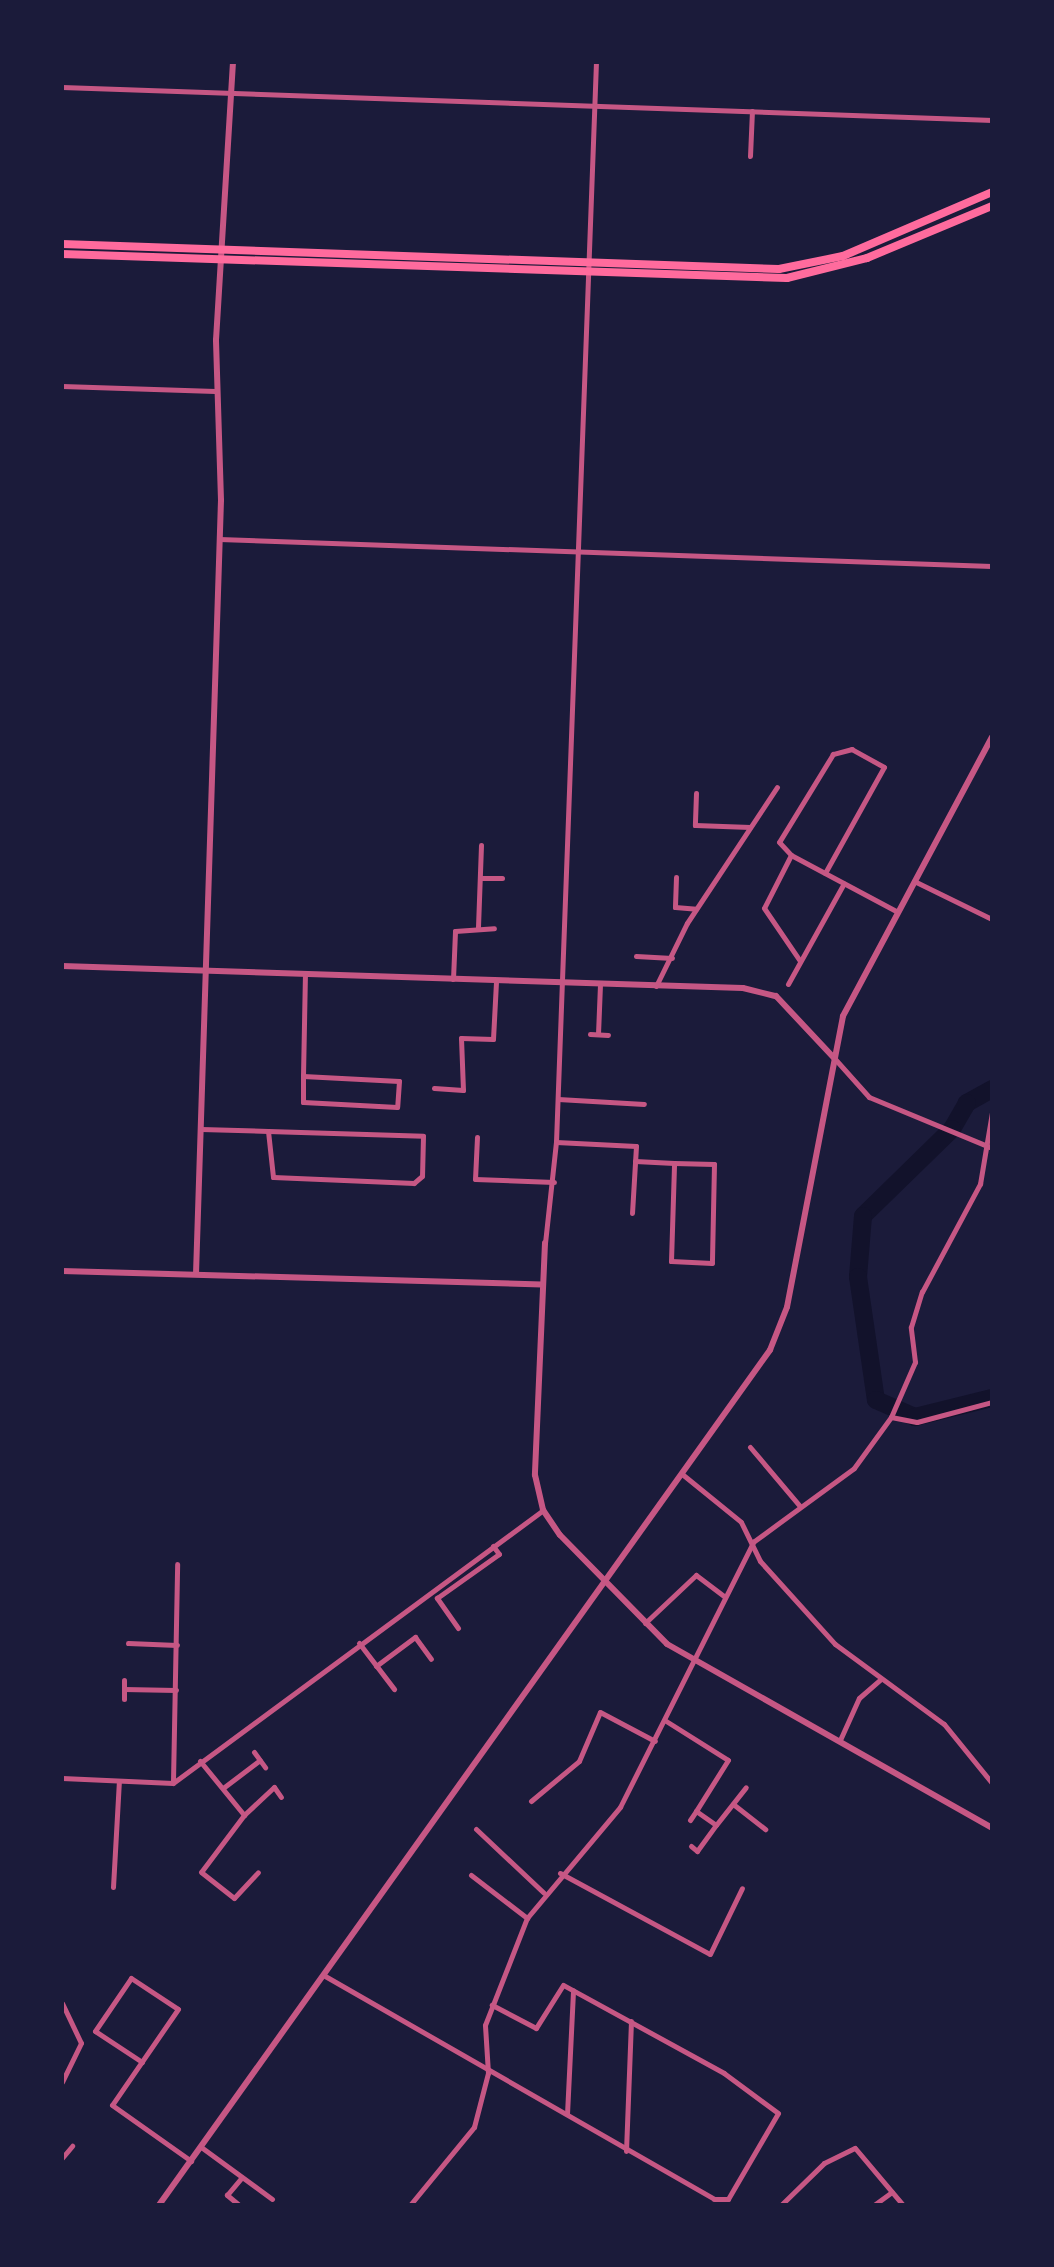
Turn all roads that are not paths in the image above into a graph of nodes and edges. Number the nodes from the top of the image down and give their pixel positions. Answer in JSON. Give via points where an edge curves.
{"nodes":[{"id":1,"x":233,"y":62,"type":"edge"},
{"id":2,"x":596,"y":62,"type":"edge"},
{"id":3,"x":62,"y":87,"type":"edge"},
{"id":4,"x":232,"y":93,"type":"junction"},
{"id":5,"x":594,"y":106,"type":"junction"},
{"id":6,"x":752,"y":111,"type":"junction"},
{"id":7,"x":992,"y":120,"type":"edge"},
{"id":8,"x":750,"y":156,"type":"dead end"},
{"id":9,"x":992,"y":192,"type":"edge"},
{"id":10,"x":992,"y":206,"type":"edge"},
{"id":11,"x":62,"y":244,"type":"edge"},
{"id":12,"x":219,"y":245,"type":"junction"},
{"id":13,"x":62,"y":254,"type":"edge"},
{"id":14,"x":219,"y":258,"type":"junction"},
{"id":15,"x":590,"y":268,"type":"junction"},
{"id":16,"x":62,"y":386,"type":"edge"},
{"id":17,"x":215,"y":391,"type":"junction"},
{"id":18,"x":219,"y":539,"type":"junction"},
{"id":19,"x":580,"y":552,"type":"junction"},
{"id":20,"x":992,"y":566,"type":"edge"},
{"id":21,"x":992,"y":737,"type":"edge"},
{"id":22,"x":777,"y":787,"type":"dead end"},
{"id":23,"x":696,"y":793,"type":"dead end"},
{"id":24,"x":751,"y":827,"type":"junction"},
{"id":25,"x":481,"y":845,"type":"dead end"},
{"id":26,"x":791,"y":855,"type":"junction"},
{"id":27,"x":825,"y":873,"type":"junction"},
{"id":28,"x":676,"y":877,"type":"dead end"},
{"id":29,"x":480,"y":878,"type":"junction"},
{"id":30,"x":502,"y":878,"type":"dead end"},
{"id":31,"x":913,"y":880,"type":"junction"},
{"id":32,"x":844,"y":883,"type":"junction"},
{"id":33,"x":697,"y":909,"type":"junction"},
{"id":34,"x":896,"y":911,"type":"junction"},
{"id":35,"x":992,"y":919,"type":"edge"},
{"id":36,"x":478,"y":927,"type":"junction"},
{"id":37,"x":494,"y":928,"type":"dead end"},
{"id":38,"x":636,"y":956,"type":"dead end"},
{"id":39,"x":672,"y":958,"type":"junction"},
{"id":40,"x":800,"y":961,"type":"junction"},
{"id":41,"x":62,"y":966,"type":"edge"},
{"id":42,"x":205,"y":970,"type":"junction"},
{"id":43,"x":305,"y":975,"type":"junction"},
{"id":44,"x":453,"y":979,"type":"junction"},
{"id":45,"x":496,"y":981,"type":"junction"},
{"id":46,"x":561,"y":983,"type":"junction"},
{"id":47,"x":600,"y":984,"type":"junction"},
{"id":48,"x":788,"y":984,"type":"dead end"},
{"id":49,"x":656,"y":986,"type":"junction"},
{"id":50,"x":590,"y":1034,"type":"dead end"},
{"id":51,"x":598,"y":1034,"type":"junction"},
{"id":52,"x":608,"y":1035,"type":"dead end"},
{"id":53,"x":835,"y":1059,"type":"junction"},
{"id":54,"x":303,"y":1076,"type":"junction"},
{"id":55,"x":434,"y":1088,"type":"dead end"},
{"id":56,"x":558,"y":1099,"type":"junction"},
{"id":57,"x":644,"y":1104,"type":"dead end"},
{"id":58,"x":992,"y":1112,"type":"edge"},
{"id":59,"x":201,"y":1129,"type":"junction"},
{"id":60,"x":268,"y":1131,"type":"junction"},
{"id":61,"x":477,"y":1137,"type":"dead end"},
{"id":62,"x":556,"y":1142,"type":"junction"},
{"id":63,"x":989,"y":1146,"type":"edge"},
{"id":64,"x":635,"y":1161,"type":"junction"},
{"id":65,"x":674,"y":1163,"type":"junction"},
{"id":66,"x":554,"y":1182,"type":"junction"},
{"id":67,"x":632,"y":1213,"type":"dead end"},
{"id":68,"x":545,"y":1243,"type":"joint"},
{"id":69,"x":62,"y":1271,"type":"edge"},
{"id":70,"x":196,"y":1274,"type":"junction"},
{"id":71,"x":542,"y":1284,"type":"junction"},
{"id":72,"x":992,"y":1402,"type":"edge"},
{"id":73,"x":893,"y":1413,"type":"junction"},
{"id":74,"x":750,"y":1447,"type":"dead end"},
{"id":75,"x":682,"y":1474,"type":"junction"},
{"id":76,"x":799,"y":1505,"type":"junction"},
{"id":77,"x":543,"y":1510,"type":"junction"},
{"id":78,"x":753,"y":1542,"type":"junction"},
{"id":79,"x":493,"y":1546,"type":"junction"},
{"id":80,"x":177,"y":1564,"type":"dead end"},
{"id":81,"x":601,"y":1578,"type":"junction"},
{"id":82,"x":725,"y":1597,"type":"junction"},
{"id":83,"x":644,"y":1624,"type":"junction"},
{"id":84,"x":458,"y":1628,"type":"dead end"},
{"id":85,"x":128,"y":1643,"type":"dead end"},
{"id":86,"x":359,"y":1643,"type":"junction"},
{"id":87,"x":177,"y":1645,"type":"junction"},
{"id":88,"x":431,"y":1659,"type":"dead end"},
{"id":89,"x":694,"y":1661,"type":"junction"},
{"id":90,"x":376,"y":1666,"type":"junction"},
{"id":91,"x":124,"y":1680,"type":"dead end"},
{"id":92,"x":880,"y":1680,"type":"junction"},
{"id":93,"x":124,"y":1689,"type":"junction"},
{"id":94,"x":394,"y":1689,"type":"dead end"},
{"id":95,"x":176,"y":1690,"type":"junction"},
{"id":96,"x":124,"y":1699,"type":"dead end"},
{"id":97,"x":666,"y":1721,"type":"junction"},
{"id":98,"x":840,"y":1740,"type":"junction"},
{"id":99,"x":655,"y":1741,"type":"junction"},
{"id":100,"x":254,"y":1752,"type":"dead end"},
{"id":101,"x":260,"y":1760,"type":"junction"},
{"id":102,"x":200,"y":1761,"type":"junction"},
{"id":103,"x":265,"y":1767,"type":"dead end"},
{"id":104,"x":62,"y":1778,"type":"edge"},
{"id":105,"x":119,"y":1781,"type":"junction"},
{"id":106,"x":173,"y":1783,"type":"junction"},
{"id":107,"x":992,"y":1783,"type":"edge"},
{"id":108,"x":746,"y":1787,"type":"dead end"},
{"id":109,"x":222,"y":1789,"type":"junction"},
{"id":110,"x":281,"y":1797,"type":"dead end"},
{"id":111,"x":531,"y":1801,"type":"dead end"},
{"id":112,"x":733,"y":1804,"type":"junction"},
{"id":113,"x":696,"y":1811,"type":"junction"},
{"id":114,"x":244,"y":1815,"type":"junction"},
{"id":115,"x":690,"y":1820,"type":"dead end"},
{"id":116,"x":716,"y":1825,"type":"junction"},
{"id":117,"x":992,"y":1828,"type":"edge"},
{"id":118,"x":476,"y":1829,"type":"dead end"},
{"id":119,"x":765,"y":1829,"type":"dead end"},
{"id":120,"x":691,"y":1846,"type":"dead end"},
{"id":121,"x":258,"y":1872,"type":"dead end"},
{"id":122,"x":560,"y":1873,"type":"junction"},
{"id":123,"x":471,"y":1875,"type":"dead end"},
{"id":124,"x":113,"y":1887,"type":"dead end"},
{"id":125,"x":742,"y":1888,"type":"dead end"},
{"id":126,"x":544,"y":1893,"type":"junction"},
{"id":127,"x":527,"y":1918,"type":"junction"},
{"id":128,"x":325,"y":1976,"type":"junction"},
{"id":129,"x":573,"y":1990,"type":"junction"},
{"id":130,"x":62,"y":2003,"type":"edge"},
{"id":131,"x":492,"y":2005,"type":"junction"},
{"id":132,"x":631,"y":2021,"type":"junction"},
{"id":133,"x":142,"y":2062,"type":"junction"},
{"id":134,"x":486,"y":2065,"type":"junction"},
{"id":135,"x":62,"y":2082,"type":"edge"},
{"id":136,"x":567,"y":2115,"type":"junction"},
{"id":137,"x":72,"y":2146,"type":"dead end"},
{"id":138,"x":201,"y":2147,"type":"junction"},
{"id":139,"x":626,"y":2152,"type":"junction"},
{"id":140,"x":62,"y":2158,"type":"edge"},
{"id":141,"x":191,"y":2161,"type":"junction"},
{"id":142,"x":242,"y":2177,"type":"junction"},
{"id":143,"x":892,"y":2192,"type":"junction"},
{"id":144,"x":272,"y":2199,"type":"dead end"},
{"id":145,"x":723,"y":2203,"type":"edge"},
{"id":146,"x":159,"y":2205,"type":"edge"},
{"id":147,"x":239,"y":2205,"type":"edge"},
{"id":148,"x":410,"y":2205,"type":"edge"},
{"id":149,"x":781,"y":2205,"type":"edge"},
{"id":150,"x":874,"y":2205,"type":"edge"},
{"id":151,"x":903,"y":2205,"type":"edge"}],
"edges":[{"from":1,"to":4,"type":"street"},
{"from":2,"to":5,"type":"street"},
{"from":3,"to":4,"type":"street"},
{"from":4,"to":5,"type":"street"},
{"from":4,"to":12,"type":"street"},
{"from":5,"to":6,"type":"street"},
{"from":5,"to":15,"type":"street"},
{"from":6,"to":7,"type":"street"},
{"from":6,"to":8,"type":"street"},
{"from":9,"to":15,"type":"highway","via":[[802,267]]},
{"from":10,"to":15,"type":"highway","via":[[804,276]]},
{"from":11,"to":12,"type":"highway"},
{"from":12,"to":14,"type":"street"},
{"from":12,"to":15,"type":"highway"},
{"from":13,"to":14,"type":"highway"},
{"from":14,"to":15,"type":"highway"},
{"from":14,"to":17,"type":"street"},
{"from":15,"to":19,"type":"street"},
{"from":16,"to":17,"type":"street"},
{"from":17,"to":18,"type":"street"},
{"from":18,"to":19,"type":"street"},
{"from":18,"to":42,"type":"street"},
{"from":19,"to":20,"type":"street"},
{"from":19,"to":46,"type":"street"},
{"from":21,"to":31,"type":"street"},
{"from":22,"to":24,"type":"street"},
{"from":23,"to":24,"type":"street","via":[[695,825]]},
{"from":24,"to":33,"type":"street"},
{"from":25,"to":29,"type":"street"},
{"from":26,"to":27,"type":"street"},
{"from":26,"to":27,"type":"street","via":[[780,836],[833,754],[852,749],[884,767]]},
{"from":26,"to":40,"type":"street","via":[[764,908]]},
{"from":27,"to":32,"type":"street"},
{"from":28,"to":33,"type":"street","via":[[675,907]]},
{"from":29,"to":30,"type":"street"},
{"from":29,"to":36,"type":"street"},
{"from":31,"to":34,"type":"street"},
{"from":31,"to":35,"type":"street"},
{"from":32,"to":34,"type":"street"},
{"from":32,"to":40,"type":"street"},
{"from":33,"to":39,"type":"street"},
{"from":34,"to":53,"type":"street","via":[[847,1004]]},
{"from":36,"to":37,"type":"street"},
{"from":36,"to":44,"type":"street","via":[[455,931]]},
{"from":38,"to":39,"type":"street"},
{"from":39,"to":49,"type":"street"},
{"from":40,"to":48,"type":"street"},
{"from":41,"to":42,"type":"street"},
{"from":42,"to":43,"type":"street"},
{"from":42,"to":59,"type":"street"},
{"from":43,"to":44,"type":"street"},
{"from":43,"to":54,"type":"street"},
{"from":44,"to":45,"type":"street"},
{"from":45,"to":46,"type":"street"},
{"from":45,"to":55,"type":"street","via":[[493,1039],[461,1038],[463,1090]]},
{"from":46,"to":47,"type":"street"},
{"from":46,"to":56,"type":"street"},
{"from":47,"to":49,"type":"street"},
{"from":47,"to":51,"type":"street"},
{"from":49,"to":53,"type":"street","via":[[764,991],[787,1005]]},
{"from":50,"to":51,"type":"street"},
{"from":51,"to":52,"type":"street"},
{"from":53,"to":63,"type":"street","via":[[869,1097]]},
{"from":53,"to":75,"type":"street","via":[[781,1326]]},
{"from":54,"to":54,"type":"street","via":[[399,1081],[397,1107],[303,1102]]},
{"from":56,"to":57,"type":"street"},
{"from":56,"to":62,"type":"street"},
{"from":58,"to":63,"type":"street"},
{"from":59,"to":60,"type":"street"},
{"from":59,"to":70,"type":"street"},
{"from":60,"to":60,"type":"street","via":[[273,1177],[414,1183],[422,1176],[423,1136]]},
{"from":61,"to":66,"type":"street","via":[[475,1179]]},
{"from":62,"to":64,"type":"street","via":[[636,1146]]},
{"from":62,"to":66,"type":"street"},
{"from":63,"to":73,"type":"street","via":[[973,1206],[951,1231],[922,1292],[911,1327],[915,1362]]},
{"from":64,"to":65,"type":"street"},
{"from":64,"to":67,"type":"street"},
{"from":65,"to":65,"type":"street","via":[[671,1261],[712,1263],[714,1164]]},
{"from":66,"to":68,"type":"street"},
{"from":68,"to":71,"type":"street"},
{"from":69,"to":70,"type":"street"},
{"from":70,"to":71,"type":"street"},
{"from":71,"to":77,"type":"street","via":[[535,1475]]},
{"from":72,"to":73,"type":"street","via":[[917,1422]]},
{"from":73,"to":76,"type":"street","via":[[854,1468]]},
{"from":74,"to":76,"type":"street"},
{"from":75,"to":78,"type":"street","via":[[729,1509]]},
{"from":75,"to":81,"type":"street"},
{"from":76,"to":78,"type":"street"},
{"from":77,"to":79,"type":"street"},
{"from":77,"to":81,"type":"street"},
{"from":78,"to":82,"type":"street"},
{"from":78,"to":92,"type":"street","via":[[760,1561],[818,1626]]},
{"from":79,"to":84,"type":"street","via":[[499,1554],[437,1598]]},
{"from":79,"to":86,"type":"street"},
{"from":80,"to":87,"type":"street"},
{"from":81,"to":83,"type":"street"},
{"from":81,"to":128,"type":"street"},
{"from":82,"to":83,"type":"street","via":[[696,1575]]},
{"from":82,"to":89,"type":"street"},
{"from":83,"to":89,"type":"street"},
{"from":85,"to":87,"type":"street"},
{"from":86,"to":90,"type":"street"},
{"from":86,"to":102,"type":"street"},
{"from":87,"to":95,"type":"street"},
{"from":88,"to":90,"type":"street","via":[[415,1637]]},
{"from":89,"to":97,"type":"street"},
{"from":89,"to":98,"type":"street"},
{"from":90,"to":94,"type":"street"},
{"from":91,"to":93,"type":"street"},
{"from":92,"to":98,"type":"street","via":[[859,1698]]},
{"from":92,"to":107,"type":"street","via":[[944,1724]]},
{"from":93,"to":95,"type":"street"},
{"from":93,"to":96,"type":"street"},
{"from":95,"to":106,"type":"street"},
{"from":97,"to":99,"type":"street"},
{"from":97,"to":113,"type":"street","via":[[728,1760]]},
{"from":98,"to":117,"type":"street"},
{"from":99,"to":111,"type":"street","via":[[600,1712],[579,1761]]},
{"from":99,"to":122,"type":"street","via":[[620,1807]]},
{"from":100,"to":101,"type":"street"},
{"from":101,"to":103,"type":"street"},
{"from":101,"to":109,"type":"street"},
{"from":102,"to":106,"type":"street"},
{"from":102,"to":109,"type":"street"},
{"from":104,"to":105,"type":"street"},
{"from":105,"to":106,"type":"street"},
{"from":105,"to":124,"type":"street"},
{"from":108,"to":112,"type":"street"},
{"from":109,"to":114,"type":"street"},
{"from":110,"to":114,"type":"street","via":[[274,1787]]},
{"from":112,"to":116,"type":"street"},
{"from":112,"to":119,"type":"street"},
{"from":113,"to":115,"type":"street"},
{"from":113,"to":116,"type":"street"},
{"from":114,"to":121,"type":"street","via":[[201,1872],[234,1898]]},
{"from":116,"to":120,"type":"street","via":[[697,1851]]},
{"from":118,"to":126,"type":"street"},
{"from":122,"to":125,"type":"street","via":[[710,1954]]},
{"from":122,"to":126,"type":"street"},
{"from":123,"to":127,"type":"street"},
{"from":126,"to":127,"type":"street"},
{"from":127,"to":131,"type":"street"},
{"from":128,"to":134,"type":"street"},
{"from":128,"to":138,"type":"street"},
{"from":129,"to":131,"type":"street","via":[[563,1985],[536,2028]]},
{"from":129,"to":132,"type":"street"},
{"from":129,"to":136,"type":"street"},
{"from":130,"to":135,"type":"street","via":[[81,2043]]},
{"from":131,"to":134,"type":"street"},
{"from":132,"to":139,"type":"street"},
{"from":132,"to":145,"type":"street","via":[[776,2106]]},
{"from":133,"to":133,"type":"street","via":[[178,2009],[131,1978],[95,2031]]},
{"from":133,"to":141,"type":"street","via":[[112,2105]]},
{"from":134,"to":136,"type":"street"},
{"from":134,"to":148,"type":"street","via":[[474,2127]]},
{"from":136,"to":139,"type":"street"},
{"from":137,"to":140,"type":"street"},
{"from":138,"to":141,"type":"street"},
{"from":138,"to":142,"type":"street"},
{"from":139,"to":145,"type":"street"},
{"from":141,"to":146,"type":"street"},
{"from":142,"to":144,"type":"street"},
{"from":142,"to":147,"type":"street","via":[[227,2195]]},
{"from":143,"to":149,"type":"street","via":[[855,2148],[824,2163]]},
{"from":143,"to":150,"type":"street"},
{"from":143,"to":151,"type":"street"}]}
